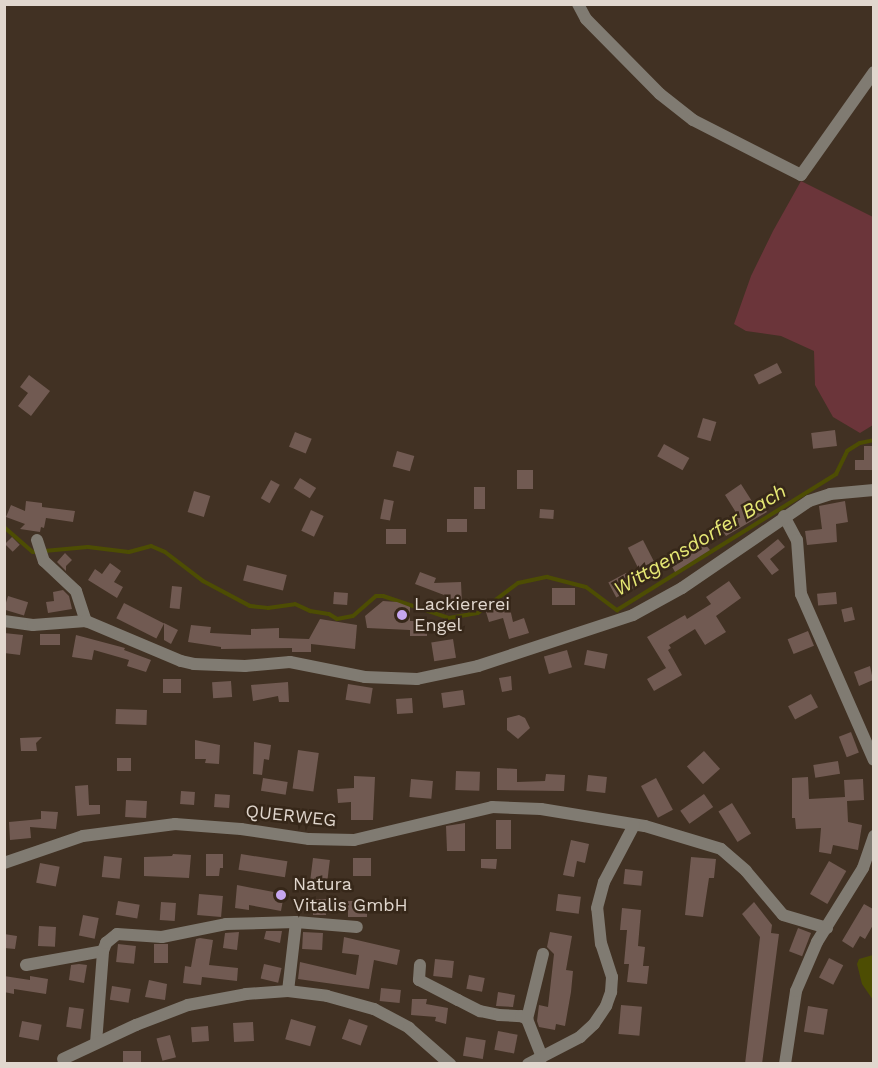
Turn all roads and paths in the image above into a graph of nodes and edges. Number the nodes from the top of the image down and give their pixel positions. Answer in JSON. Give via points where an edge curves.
{"nodes":[{"id":1,"x":578,"y":4,"type":"edge"},
{"id":2,"x":873,"y":72,"type":"edge"},
{"id":3,"x":873,"y":490,"type":"edge"},
{"id":4,"x":784,"y":516,"type":"junction"},
{"id":5,"x":39,"y":548,"type":"dead end"},
{"id":6,"x":4,"y":621,"type":"edge"},
{"id":7,"x":86,"y":621,"type":"junction"},
{"id":8,"x":873,"y":760,"type":"edge"},
{"id":9,"x":640,"y":826,"type":"junction"},
{"id":10,"x":873,"y":836,"type":"edge"},
{"id":11,"x":5,"y":863,"type":"edge"},
{"id":12,"x":296,"y":922,"type":"junction"},
{"id":13,"x":357,"y":927,"type":"dead end"},
{"id":14,"x":827,"y":928,"type":"junction"},
{"id":15,"x":103,"y":951,"type":"junction"},
{"id":16,"x":543,"y":954,"type":"dead end"},
{"id":17,"x":26,"y":965,"type":"dead end"},
{"id":18,"x":420,"y":965,"type":"dead end"},
{"id":19,"x":288,"y":991,"type":"junction"},
{"id":20,"x":527,"y":1019,"type":"junction"},
{"id":21,"x":96,"y":1043,"type":"junction"},
{"id":22,"x":542,"y":1057,"type":"junction"},
{"id":23,"x":63,"y":1059,"type":"dead end"},
{"id":24,"x":450,"y":1064,"type":"edge"},
{"id":25,"x":528,"y":1064,"type":"edge"},
{"id":26,"x":785,"y":1064,"type":"edge"}],
"edges":[{"from":1,"to":2,"type":"street","via":[[586,19],[660,94],[693,120],[801,175]]},
{"from":3,"to":4,"type":"street","via":[[830,494]]},
{"from":4,"to":7,"type":"street","via":[[682,588],[633,615],[478,666],[417,679],[365,677],[290,662],[245,666],[194,664]]},
{"from":4,"to":8,"type":"street","via":[[797,540],[801,594]]},
{"from":5,"to":7,"type":"street","via":[[50,568],[76,591]]},
{"from":6,"to":7,"type":"street","via":[[33,625]]},
{"from":9,"to":11,"type":"street","name":"QUERWEG","via":[[541,808],[492,807],[354,840],[309,839],[175,824],[83,836]]},
{"from":9,"to":14,"type":"street","name":"QUERWEG","via":[[721,849],[746,871],[783,915]]},
{"from":9,"to":22,"type":"street","via":[[604,882],[597,908],[601,944],[612,977],[606,1006],[580,1037]]},
{"from":10,"to":14,"type":"street","via":[[863,868]]},
{"from":12,"to":13,"type":"street"},
{"from":12,"to":15,"type":"street","via":[[226,924],[162,937],[117,934]]},
{"from":12,"to":19,"type":"street"},
{"from":14,"to":26,"type":"street","via":[[796,991]]},
{"from":15,"to":17,"type":"street"},
{"from":15,"to":21,"type":"street"},
{"from":16,"to":20,"type":"street"},
{"from":18,"to":20,"type":"street","via":[[419,980],[458,1000],[480,1011]]},
{"from":19,"to":21,"type":"street","via":[[188,1005]]},
{"from":19,"to":24,"type":"street","via":[[327,996],[374,1009],[409,1028]]},
{"from":20,"to":22,"type":"street"},
{"from":21,"to":23,"type":"street"},
{"from":22,"to":25,"type":"street"}]}
